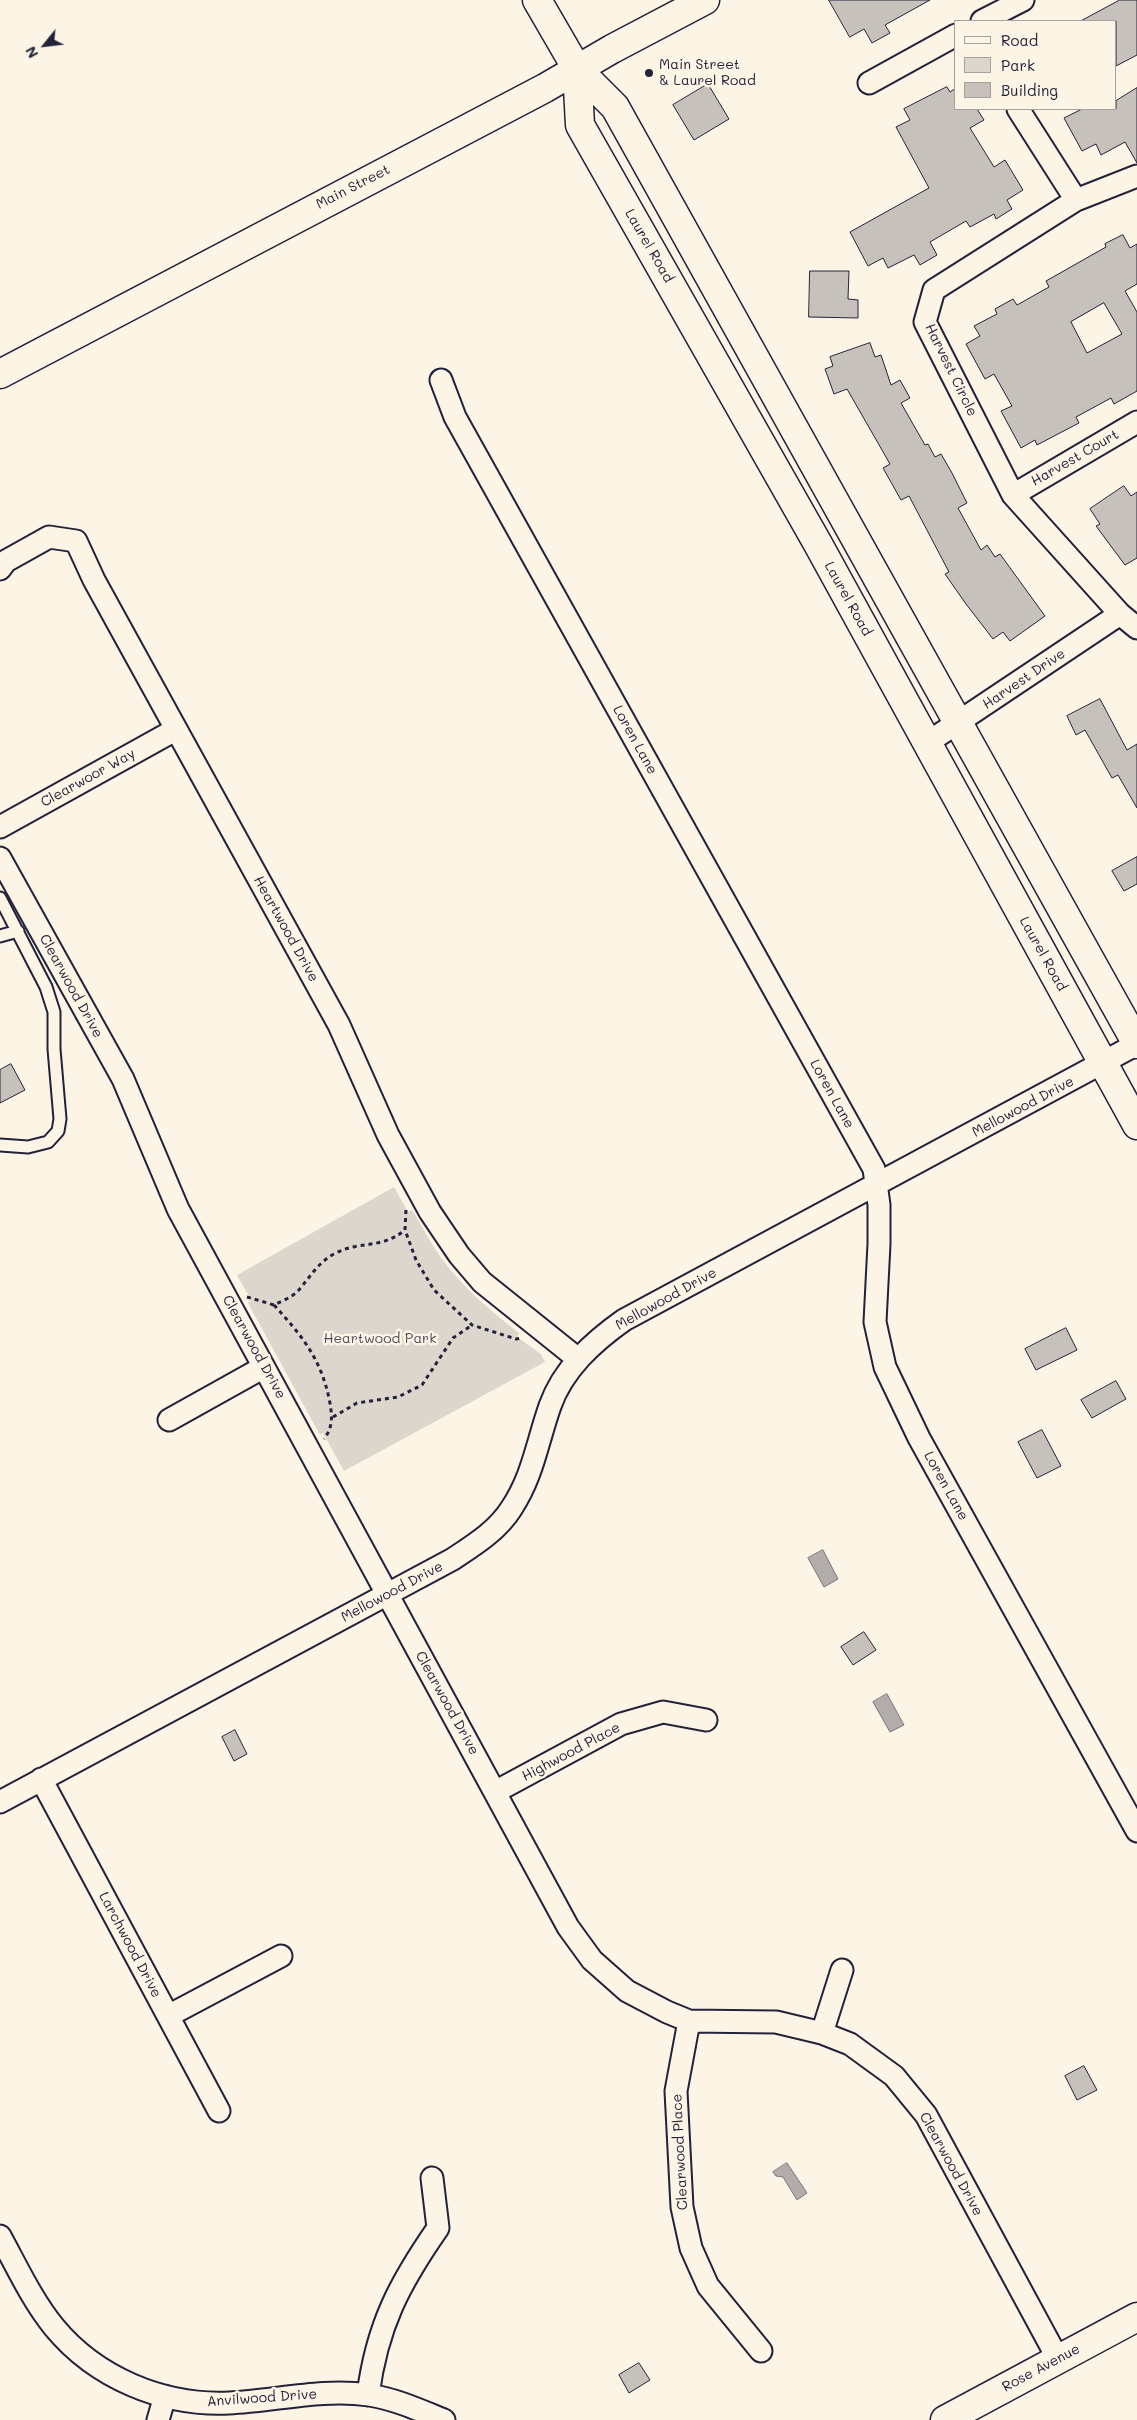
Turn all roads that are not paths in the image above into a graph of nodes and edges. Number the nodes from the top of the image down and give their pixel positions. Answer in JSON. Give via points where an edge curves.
{"nodes":[{"id":1,"x":537,"y":0,"type":"edge"},
{"id":2,"x":706,"y":0,"type":"edge"},
{"id":3,"x":1023,"y":0,"type":"edge"},
{"id":4,"x":984,"y":20,"type":"edge"},
{"id":5,"x":954,"y":36,"type":"edge"},
{"id":6,"x":577,"y":69,"type":"junction"},
{"id":7,"x":870,"y":83,"type":"dead end"},
{"id":8,"x":1019,"y":110,"type":"edge"},
{"id":9,"x":1137,"y":176,"type":"edge"},
{"id":10,"x":1076,"y":200,"type":"junction"},
{"id":11,"x":0,"y":374,"type":"edge"},
{"id":12,"x":441,"y":380,"type":"dead end"},
{"id":13,"x":1137,"y":422,"type":"edge"},
{"id":14,"x":1014,"y":494,"type":"junction"},
{"id":15,"x":0,"y":568,"type":"edge"},
{"id":16,"x":1120,"y":614,"type":"junction"},
{"id":17,"x":1137,"y":628,"type":"edge"},
{"id":18,"x":959,"y":723,"type":"junction"},
{"id":19,"x":175,"y":730,"type":"junction"},
{"id":20,"x":927,"y":743,"type":"junction"},
{"id":21,"x":0,"y":827,"type":"edge"},
{"id":22,"x":0,"y":858,"type":"edge"},
{"id":23,"x":0,"y":898,"type":"edge"},
{"id":24,"x":18,"y":931,"type":"junction"},
{"id":25,"x":0,"y":936,"type":"edge"},
{"id":26,"x":1137,"y":1044,"type":"edge"},
{"id":27,"x":1103,"y":1064,"type":"junction"},
{"id":28,"x":1137,"y":1124,"type":"edge"},
{"id":29,"x":0,"y":1145,"type":"edge"},
{"id":30,"x":877,"y":1186,"type":"junction"},
{"id":31,"x":578,"y":1359,"type":"junction"},
{"id":32,"x":264,"y":1367,"type":"junction"},
{"id":33,"x":168,"y":1420,"type":"dead end"},
{"id":34,"x":388,"y":1594,"type":"junction"},
{"id":35,"x":706,"y":1720,"type":"dead end"},
{"id":36,"x":41,"y":1780,"type":"junction"},
{"id":37,"x":495,"y":1792,"type":"junction"},
{"id":38,"x":0,"y":1802,"type":"edge"},
{"id":39,"x":1137,"y":1831,"type":"edge"},
{"id":40,"x":281,"y":1956,"type":"dead end"},
{"id":41,"x":842,"y":1970,"type":"dead end"},
{"id":42,"x":168,"y":2016,"type":"junction"},
{"id":43,"x":689,"y":2021,"type":"junction"},
{"id":44,"x":822,"y":2034,"type":"junction"},
{"id":45,"x":219,"y":2111,"type":"dead end"},
{"id":46,"x":432,"y":2178,"type":"dead end"},
{"id":47,"x":0,"y":2236,"type":"edge"},
{"id":48,"x":1137,"y":2317,"type":"edge"},
{"id":49,"x":761,"y":2351,"type":"dead end"},
{"id":50,"x":1058,"y":2359,"type":"junction"},
{"id":51,"x":368,"y":2395,"type":"junction"},
{"id":52,"x":165,"y":2396,"type":"junction"},
{"id":53,"x":158,"y":2420,"type":"edge"},
{"id":54,"x":444,"y":2420,"type":"edge"},
{"id":55,"x":944,"y":2420,"type":"edge"}],
"edges":[{"from":1,"to":6,"type":"main road","name":"Laurel Road"},
{"from":2,"to":6,"type":"main road","name":"Main Street"},
{"from":3,"to":4,"type":"street"},
{"from":5,"to":7,"type":"street"},
{"from":6,"to":11,"type":"main road","name":"Main Street"},
{"from":6,"to":18,"type":"main road","name":"Laurel Road","via":[[615,107]]},
{"from":6,"to":20,"type":"main road","name":"Laurel Road","via":[[580,125]]},
{"from":8,"to":10,"type":"street"},
{"from":9,"to":10,"type":"street","name":"Harvest Circle"},
{"from":10,"to":14,"type":"street","name":"Harvest Circle","via":[[934,290],[925,322]]},
{"from":12,"to":30,"type":"street","name":"Loren Lane","via":[[460,426],[874,1169]]},
{"from":13,"to":14,"type":"street","name":"Harvest Court"},
{"from":14,"to":16,"type":"street","name":"Harvest Circle"},
{"from":15,"to":19,"type":"street","name":"Heartwood Drive","via":[[6,561],[49,537],[76,541]]},
{"from":16,"to":17,"type":"street","name":"Harvest Circle"},
{"from":16,"to":18,"type":"street","name":"Harvest Drive"},
{"from":18,"to":20,"type":"street","name":"Harvest Drive"},
{"from":18,"to":26,"type":"main road","name":"Laurel Road"},
{"from":19,"to":21,"type":"street","name":"Clearwoor Way"},
{"from":19,"to":31,"type":"street","name":"Heartwood Drive","via":[[339,1025],[388,1135],[430,1212],[482,1282]]},
{"from":20,"to":27,"type":"main road","name":"Laurel Road"},
{"from":22,"to":32,"type":"street","name":"Clearwood Drive","via":[[123,1079],[178,1208]]},
{"from":23,"to":24,"type":"lane"},
{"from":24,"to":25,"type":"lane"},
{"from":24,"to":29,"type":"lane","via":[[46,987],[54,1012],[60,1119],[58,1131],[48,1142],[28,1146]]},
{"from":26,"to":27,"type":"street","name":"Mellowood Drive"},
{"from":27,"to":28,"type":"main road","name":"Laurel Road"},
{"from":27,"to":30,"type":"street","name":"Mellowood Drive"},
{"from":30,"to":31,"type":"street","name":"Mellowood Drive","via":[[624,1320]]},
{"from":30,"to":39,"type":"street","name":"Loren Lane","via":[[879,1244],[875,1322],[885,1367],[919,1438]]},
{"from":31,"to":34,"type":"street","name":"Mellowood Drive","via":[[550,1404],[532,1471],[510,1511],[485,1538]]},
{"from":32,"to":33,"type":"street"},
{"from":32,"to":34,"type":"street","name":"Clearwood Drive"},
{"from":34,"to":36,"type":"street","name":"Mellowood Drive"},
{"from":34,"to":37,"type":"street","name":"Clearwood Drive"},
{"from":35,"to":37,"type":"street","name":"Highwood Place","via":[[664,1712],[621,1724]]},
{"from":36,"to":38,"type":"street","name":"Mellowood Drive"},
{"from":36,"to":42,"type":"street","name":"Larchwood Drive"},
{"from":37,"to":43,"type":"street","name":"Clearwood Drive","via":[[568,1927],[592,1960],[627,1991]]},
{"from":40,"to":42,"type":"street"},
{"from":41,"to":44,"type":"street"},
{"from":42,"to":45,"type":"street","name":"Larchwood Drive"},
{"from":43,"to":44,"type":"street","name":"Clearwood Drive","via":[[776,2022]]},
{"from":43,"to":49,"type":"street","name":"Clearwood Place","via":[[676,2091],[682,2207],[691,2248],[708,2286]]},
{"from":44,"to":50,"type":"street","name":"Clearwood Drive","via":[[850,2044],[894,2076],[926,2115]]},
{"from":46,"to":51,"type":"street","via":[[438,2228],[412,2266],[381,2330]]},
{"from":47,"to":52,"type":"street","name":"Anvilwood Drive","via":[[54,2328],[80,2354],[123,2382]]},
{"from":48,"to":50,"type":"main road","name":"Rose Avenue"},
{"from":50,"to":55,"type":"main road","name":"Rose Avenue"},
{"from":51,"to":52,"type":"street","name":"Anvilwood Drive","via":[[330,2393],[228,2403]]},
{"from":51,"to":54,"type":"street","name":"Anvilwood Drive","via":[[400,2402]]},
{"from":52,"to":53,"type":"street"}]}
